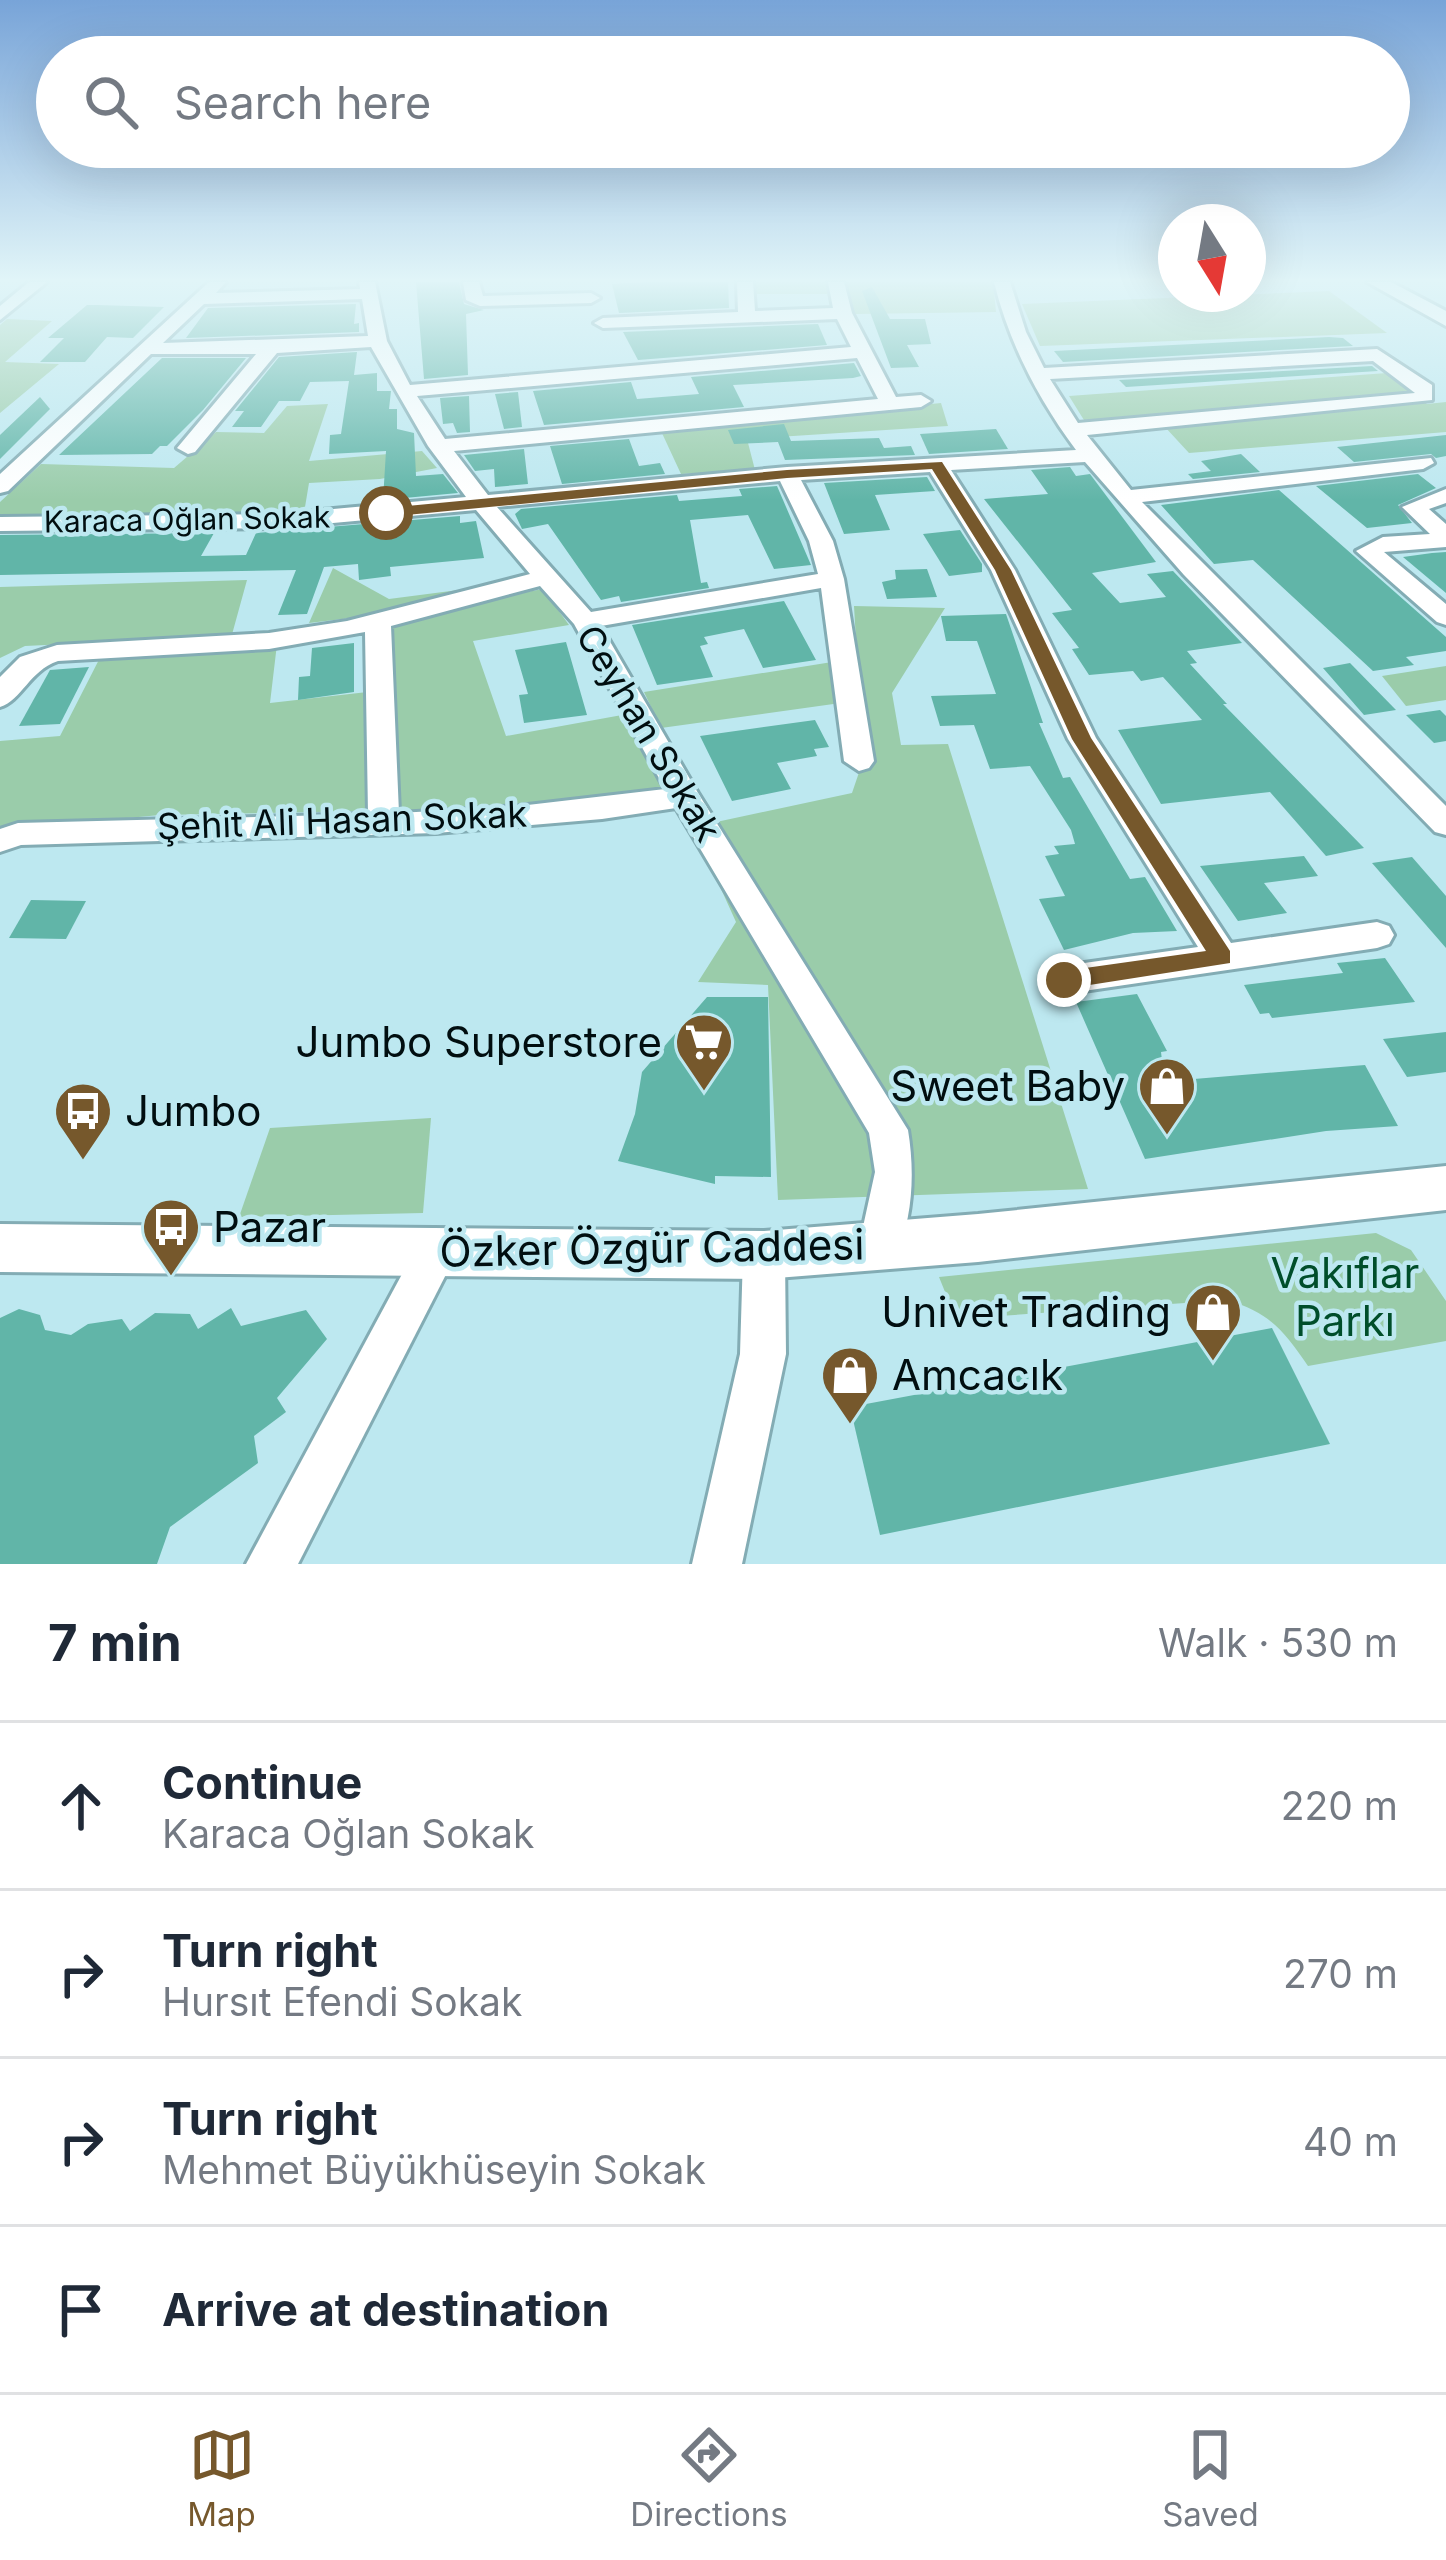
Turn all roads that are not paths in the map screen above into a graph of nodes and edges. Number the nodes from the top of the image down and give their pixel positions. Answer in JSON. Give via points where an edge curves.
{"nodes":[{"id":1,"x":138,"y":355,"type":"edge"},
{"id":2,"x":265,"y":355,"type":"edge"},
{"id":3,"x":386,"y":355,"type":"edge"},
{"id":4,"x":571,"y":355,"type":"edge"},
{"id":5,"x":863,"y":355,"type":"edge"},
{"id":6,"x":1030,"y":355,"type":"edge"},
{"id":7,"x":1040,"y":374,"type":"junction"},
{"id":8,"x":406,"y":391,"type":"junction"},
{"id":9,"x":921,"y":401,"type":"dead end"},
{"id":10,"x":890,"y":404,"type":"junction"},
{"id":11,"x":1075,"y":430,"type":"junction"},
{"id":12,"x":439,"y":446,"type":"junction"},
{"id":13,"x":188,"y":448,"type":"dead end"},
{"id":14,"x":1091,"y":455,"type":"junction"},
{"id":15,"x":1423,"y":464,"type":"dead end"},
{"id":16,"x":937,"y":465,"type":"junction"},
{"id":17,"x":787,"y":474,"type":"junction"},
{"id":18,"x":0,"y":486,"type":"edge"},
{"id":19,"x":1126,"y":496,"type":"junction"},
{"id":20,"x":1446,"y":496,"type":"edge"},
{"id":21,"x":484,"y":503,"type":"junction"},
{"id":22,"x":0,"y":524,"type":"edge"},
{"id":23,"x":1446,"y":538,"type":"edge"},
{"id":24,"x":546,"y":578,"type":"junction"},
{"id":25,"x":832,"y":579,"type":"junction"},
{"id":26,"x":1446,"y":617,"type":"edge"},
{"id":27,"x":585,"y":621,"type":"junction"},
{"id":28,"x":378,"y":622,"type":"junction"},
{"id":29,"x":0,"y":698,"type":"edge"},
{"id":30,"x":859,"y":761,"type":"dead end"},
{"id":31,"x":684,"y":796,"type":"junction"},
{"id":32,"x":384,"y":823,"type":"junction"},
{"id":33,"x":1446,"y":824,"type":"edge"},
{"id":34,"x":0,"y":841,"type":"edge"},
{"id":35,"x":1377,"y":935,"type":"dead end"},
{"id":36,"x":1222,"y":957,"type":"junction"},
{"id":37,"x":1064,"y":980,"type":"dead end"},
{"id":38,"x":1446,"y":1188,"type":"edge"},
{"id":39,"x":880,"y":1245,"type":"junction"},
{"id":40,"x":0,"y":1248,"type":"edge"},
{"id":41,"x":437,"y":1251,"type":"junction"},
{"id":42,"x":764,"y":1255,"type":"junction"},
{"id":43,"x":271,"y":1564,"type":"edge"},
{"id":44,"x":717,"y":1564,"type":"edge"}],
"edges":[{"from":1,"to":18,"type":"street"},
{"from":2,"to":13,"type":"street"},
{"from":3,"to":8,"type":"street","name":"Ceyhan Sokak"},
{"from":4,"to":8,"type":"street"},
{"from":5,"to":10,"type":"street"},
{"from":6,"to":7,"type":"street"},
{"from":7,"to":11,"type":"street"},
{"from":7,"to":11,"type":"street","via":[[1377,355],[1425,389],[1409,400]]},
{"from":8,"to":12,"type":"street","name":"Ceyhan Sokak"},
{"from":9,"to":10,"type":"street"},
{"from":10,"to":12,"type":"street"},
{"from":11,"to":14,"type":"street"},
{"from":12,"to":21,"type":"street","name":"Ceyhan Sokak"},
{"from":14,"to":16,"type":"street","name":"Karaca Oğlan Sokak"},
{"from":14,"to":19,"type":"street"},
{"from":15,"to":19,"type":"street"},
{"from":16,"to":17,"type":"street","name":"Karaca Oğlan Sokak"},
{"from":16,"to":36,"type":"street","via":[[1003,570],[1082,739]]},
{"from":17,"to":21,"type":"street","name":"Karaca Oğlan Sokak"},
{"from":17,"to":25,"type":"street"},
{"from":19,"to":33,"type":"street"},
{"from":20,"to":23,"type":"street","via":[[1413,507]]},
{"from":21,"to":22,"type":"street","name":"Karaca Oğlan Sokak","via":[[278,521]]},
{"from":21,"to":24,"type":"street","name":"Ceyhan Sokak"},
{"from":23,"to":26,"type":"street","via":[[1368,551]]},
{"from":24,"to":27,"type":"street","name":"Ceyhan Sokak"},
{"from":24,"to":28,"type":"street"},
{"from":25,"to":27,"type":"street"},
{"from":25,"to":30,"type":"street"},
{"from":27,"to":31,"type":"street","name":"Ceyhan Sokak"},
{"from":28,"to":29,"type":"street","via":[[269,640],[57,653],[17,670]]},
{"from":28,"to":32,"type":"street"},
{"from":31,"to":32,"type":"street","name":"Şehit Ali Hasan Sokak"},
{"from":31,"to":39,"type":"street","name":"Ceyhan Sokak","via":[[888,1130],[895,1172]]},
{"from":32,"to":34,"type":"street","name":"Şehit Ali Hasan Sokak","via":[[154,826]]},
{"from":35,"to":36,"type":"street"},
{"from":36,"to":37,"type":"street"},
{"from":38,"to":39,"type":"main road","name":"Özker Özgür Caddesi"},
{"from":39,"to":42,"type":"main road","name":"Özker Özgür Caddesi"},
{"from":40,"to":41,"type":"main road","name":"Özker Özgür Caddesi"},
{"from":41,"to":42,"type":"main road","name":"Özker Özgür Caddesi"},
{"from":41,"to":43,"type":"street"},
{"from":42,"to":44,"type":"street","via":[[763,1354]]}]}
